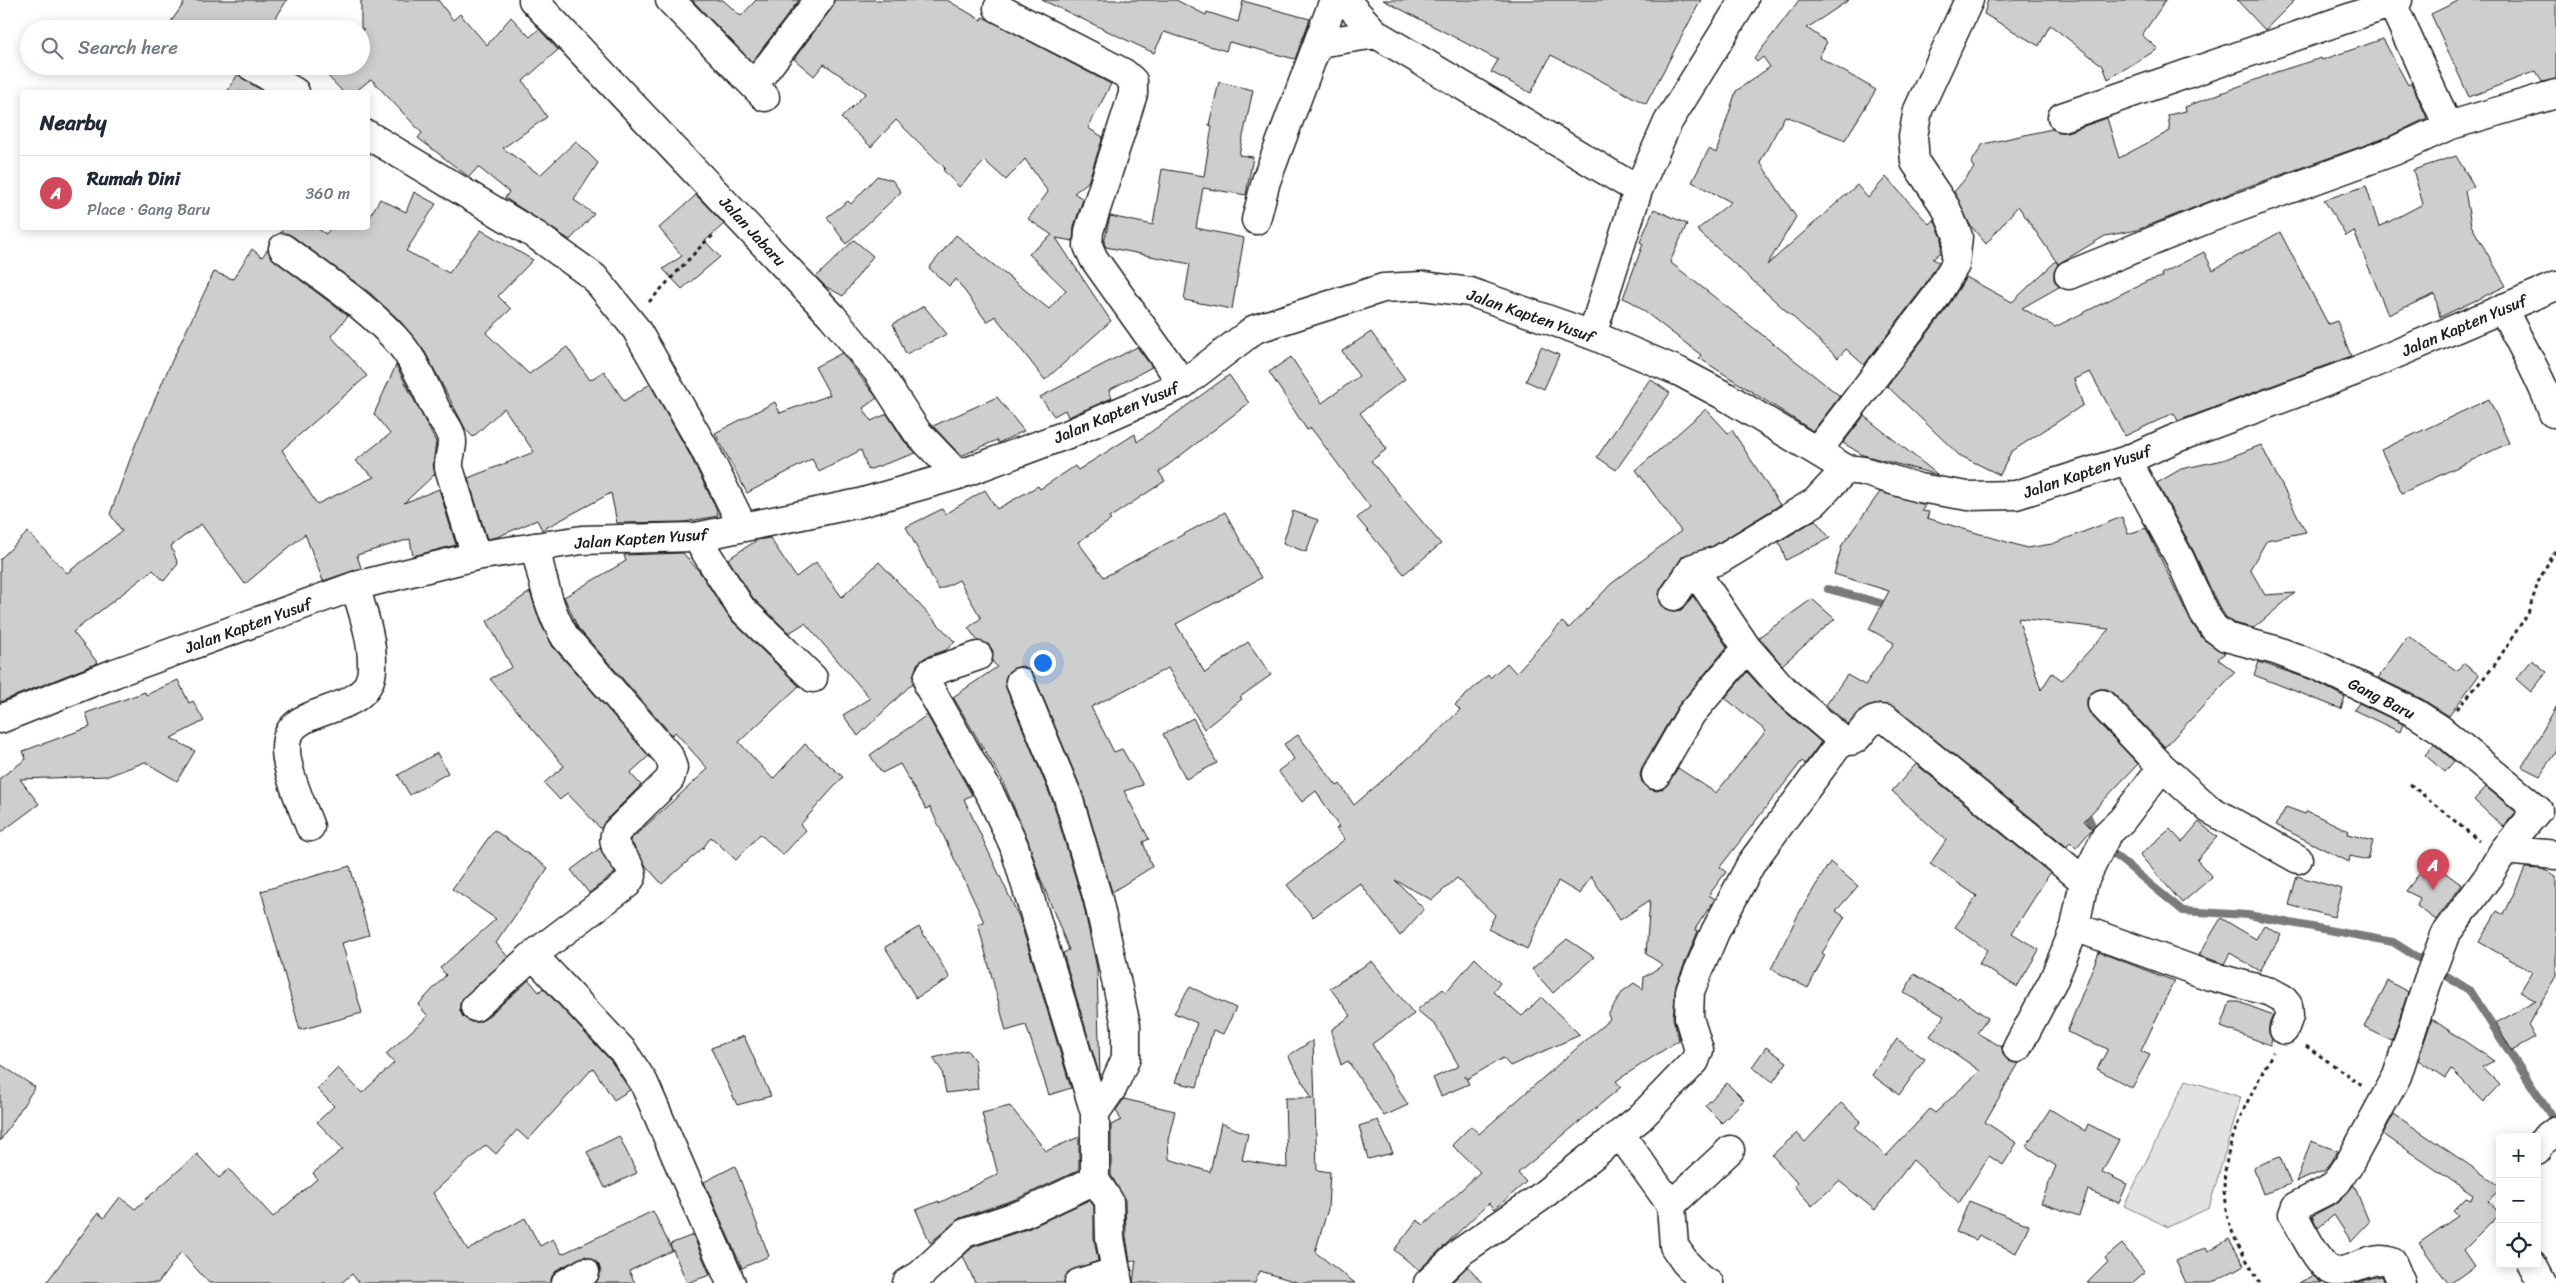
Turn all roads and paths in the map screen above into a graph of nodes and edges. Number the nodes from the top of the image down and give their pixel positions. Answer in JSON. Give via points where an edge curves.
{"nodes":[{"id":1,"x":533,"y":0,"type":"edge"},
{"id":2,"x":670,"y":0,"type":"edge"},
{"id":3,"x":818,"y":0,"type":"edge"},
{"id":4,"x":1334,"y":0,"type":"edge"},
{"id":5,"x":1345,"y":0,"type":"edge"},
{"id":6,"x":1744,"y":0,"type":"edge"},
{"id":7,"x":1969,"y":0,"type":"edge"},
{"id":8,"x":2395,"y":1,"type":"edge"},
{"id":9,"x":994,"y":3,"type":"edge"},
{"id":10,"x":1376,"y":34,"type":"junction"},
{"id":11,"x":1319,"y":42,"type":"junction"},
{"id":12,"x":266,"y":75,"type":"edge"},
{"id":13,"x":292,"y":90,"type":"edge"},
{"id":14,"x":2556,"y":94,"type":"edge"},
{"id":15,"x":2062,"y":116,"type":"dead end"},
{"id":16,"x":2448,"y":126,"type":"junction"},
{"id":17,"x":370,"y":136,"type":"edge"},
{"id":18,"x":1638,"y":190,"type":"junction"},
{"id":19,"x":739,"y":216,"type":"junction"},
{"id":20,"x":1256,"y":220,"type":"dead end"},
{"id":21,"x":283,"y":248,"type":"dead end"},
{"id":22,"x":2069,"y":275,"type":"dead end"},
{"id":23,"x":2556,"y":286,"type":"edge"},
{"id":24,"x":2503,"y":308,"type":"junction"},
{"id":25,"x":631,"y":322,"type":"junction"},
{"id":26,"x":1592,"y":335,"type":"junction"},
{"id":27,"x":1183,"y":384,"type":"junction"},
{"id":28,"x":2554,"y":412,"type":"dead end"},
{"id":29,"x":1818,"y":450,"type":"junction"},
{"id":30,"x":2127,"y":460,"type":"junction"},
{"id":31,"x":1846,"y":469,"type":"junction"},
{"id":32,"x":958,"y":475,"type":"junction"},
{"id":33,"x":743,"y":526,"type":"junction"},
{"id":34,"x":696,"y":537,"type":"junction"},
{"id":35,"x":535,"y":547,"type":"junction"},
{"id":36,"x":2556,"y":550,"type":"edge"},
{"id":37,"x":476,"y":556,"type":"junction"},
{"id":38,"x":1693,"y":568,"type":"junction"},
{"id":39,"x":355,"y":586,"type":"junction"},
{"id":40,"x":1674,"y":596,"type":"dead end"},
{"id":41,"x":1746,"y":648,"type":"junction"},
{"id":42,"x":978,"y":656,"type":"dead end"},
{"id":43,"x":813,"y":678,"type":"dead end"},
{"id":44,"x":1020,"y":682,"type":"dead end"},
{"id":45,"x":2102,"y":704,"type":"dead end"},
{"id":46,"x":0,"y":719,"type":"edge"},
{"id":47,"x":2440,"y":730,"type":"junction"},
{"id":48,"x":1842,"y":740,"type":"junction"},
{"id":49,"x":2162,"y":767,"type":"junction"},
{"id":50,"x":1656,"y":775,"type":"dead end"},
{"id":51,"x":2410,"y":784,"type":"dead end"},
{"id":52,"x":310,"y":828,"type":"dead end"},
{"id":53,"x":2502,"y":854,"type":"junction"},
{"id":54,"x":2556,"y":855,"type":"edge"},
{"id":55,"x":2298,"y":859,"type":"dead end"},
{"id":56,"x":2089,"y":871,"type":"junction"},
{"id":57,"x":2075,"y":927,"type":"junction"},
{"id":58,"x":533,"y":955,"type":"junction"},
{"id":59,"x":476,"y":1007,"type":"dead end"},
{"id":60,"x":2284,"y":1030,"type":"junction"},
{"id":61,"x":2017,"y":1048,"type":"dead end"},
{"id":62,"x":2385,"y":1101,"type":"junction"},
{"id":63,"x":1096,"y":1113,"type":"junction"},
{"id":64,"x":1620,"y":1134,"type":"junction"},
{"id":65,"x":1730,"y":1150,"type":"dead end"},
{"id":66,"x":1095,"y":1180,"type":"junction"},
{"id":67,"x":1671,"y":1205,"type":"junction"},
{"id":68,"x":2534,"y":1268,"type":"edge"},
{"id":69,"x":1117,"y":1277,"type":"edge"},
{"id":70,"x":731,"y":1283,"type":"edge"},
{"id":71,"x":907,"y":1283,"type":"edge"},
{"id":72,"x":1079,"y":1283,"type":"edge"},
{"id":73,"x":1428,"y":1283,"type":"edge"},
{"id":74,"x":1708,"y":1283,"type":"edge"},
{"id":75,"x":2260,"y":1283,"type":"edge"},
{"id":76,"x":2401,"y":1283,"type":"edge"},
{"id":77,"x":2542,"y":1283,"type":"edge"}],
"edges":[{"from":1,"to":19,"type":"street","name":"Jalan Jabaru"},
{"from":2,"to":3,"type":"street","via":[[760,91]]},
{"from":4,"to":11,"type":"street"},
{"from":5,"to":10,"type":"street"},
{"from":6,"to":18,"type":"street","via":[[1668,122]]},
{"from":7,"to":29,"type":"street","via":[[1918,110],[1913,136],[1915,162],[1946,208],[1958,236],[1955,265],[1935,298]]},
{"from":8,"to":15,"type":"street"},
{"from":8,"to":16,"type":"street"},
{"from":9,"to":27,"type":"street","via":[[1124,72],[1133,81],[1133,94],[1089,231],[1088,246]]},
{"from":10,"to":11,"type":"street"},
{"from":10,"to":18,"type":"street"},
{"from":11,"to":20,"type":"street","via":[[1266,181]]},
{"from":12,"to":13,"type":"street"},
{"from":14,"to":16,"type":"street"},
{"from":16,"to":22,"type":"street","via":[[2394,151],[2212,217]]},
{"from":17,"to":25,"type":"street","via":[[537,236],[594,277]]},
{"from":18,"to":26,"type":"street"},
{"from":19,"to":25,"type":"path","via":[[704,242]]},
{"from":19,"to":32,"type":"street","name":"Jalan Jabaru","via":[[855,342],[917,432]]},
{"from":21,"to":37,"type":"street","via":[[368,313],[402,345],[416,367],[452,442],[449,468]]},
{"from":23,"to":24,"type":"street","name":"Jalan Kapten Yusuf"},
{"from":24,"to":28,"type":"street"},
{"from":24,"to":30,"type":"street","name":"Jalan Kapten Yusuf","via":[[2358,370],[2174,439]]},
{"from":25,"to":33,"type":"street","via":[[704,448]]},
{"from":26,"to":27,"type":"street","name":"Jalan Kapten Yusuf","via":[[1470,292],[1423,286],[1383,288],[1256,329]]},
{"from":26,"to":29,"type":"street","name":"Jalan Kapten Yusuf","via":[[1680,372]]},
{"from":27,"to":32,"type":"street","name":"Jalan Kapten Yusuf","via":[[1071,433]]},
{"from":29,"to":31,"type":"street","name":"Jalan Kapten Yusuf"},
{"from":30,"to":31,"type":"street","name":"Jalan Kapten Yusuf","via":[[2016,495],[1968,496],[1919,488],[1864,471]]},
{"from":30,"to":47,"type":"street","name":"Gang Baru","via":[[2214,628],[2226,637],[2276,650],[2318,666],[2387,698]]},
{"from":31,"to":38,"type":"street","via":[[1815,502],[1719,560]]},
{"from":32,"to":33,"type":"street","name":"Jalan Kapten Yusuf","via":[[860,503]]},
{"from":33,"to":34,"type":"street","name":"Jalan Kapten Yusuf"},
{"from":34,"to":35,"type":"street","name":"Jalan Kapten Yusuf","via":[[582,540]]},
{"from":34,"to":43,"type":"street","via":[[741,608]]},
{"from":35,"to":37,"type":"street","name":"Jalan Kapten Yusuf"},
{"from":35,"to":58,"type":"street","via":[[555,621],[565,637],[669,756],[673,768],[670,779],[616,832],[613,839],[614,845],[632,867],[632,876],[627,884]]},
{"from":36,"to":47,"type":"path","via":[[2539,580],[2528,613],[2494,666]]},
{"from":37,"to":39,"type":"street","name":"Jalan Kapten Yusuf"},
{"from":38,"to":40,"type":"street"},
{"from":38,"to":41,"type":"street"},
{"from":39,"to":46,"type":"street","name":"Jalan Kapten Yusuf","via":[[115,673]]},
{"from":39,"to":52,"type":"street","via":[[370,638],[372,670],[369,685],[357,698],[299,722],[286,738],[286,758]]},
{"from":41,"to":48,"type":"street","via":[[1785,691]]},
{"from":41,"to":50,"type":"street","via":[[1690,714]]},
{"from":42,"to":63,"type":"street","via":[[931,672],[929,686],[991,796],[1014,846]]},
{"from":44,"to":63,"type":"street","via":[[1068,797],[1098,899],[1126,1025],[1126,1058]]},
{"from":45,"to":49,"type":"street"},
{"from":47,"to":53,"type":"street","name":"Gang Baru","via":[[2538,810]]},
{"from":48,"to":56,"type":"street","via":[[1855,740],[1869,721],[1887,720]]},
{"from":48,"to":64,"type":"street","via":[[1752,862],[1715,932],[1690,991],[1689,1018],[1699,1050],[1695,1061]]},
{"from":49,"to":55,"type":"street","via":[[2209,809]]},
{"from":49,"to":56,"type":"street","via":[[2122,820],[2107,834]]},
{"from":51,"to":53,"type":"path"},
{"from":53,"to":54,"type":"street"},
{"from":53,"to":62,"type":"street","name":"Gang Baru","via":[[2445,934],[2397,1076]]},
{"from":56,"to":57,"type":"street"},
{"from":57,"to":60,"type":"street","via":[[2210,976],[2271,992],[2288,1005],[2289,1016]]},
{"from":57,"to":61,"type":"street","via":[[2054,979]]},
{"from":58,"to":59,"type":"street"},
{"from":58,"to":70,"type":"street","via":[[624,1051],[634,1066]]},
{"from":60,"to":62,"type":"path"},
{"from":60,"to":75,"type":"path","via":[[2232,1138],[2222,1174],[2230,1226]]},
{"from":62,"to":76,"type":"street","name":"Gang Baru","via":[[2337,1182],[2296,1206],[2293,1214],[2315,1253],[2329,1269],[2337,1271],[2384,1259],[2392,1262]]},
{"from":63,"to":66,"type":"street"},
{"from":64,"to":67,"type":"street"},
{"from":64,"to":73,"type":"street","via":[[1538,1199],[1462,1251]]},
{"from":65,"to":67,"type":"street"},
{"from":66,"to":69,"type":"street","via":[[1109,1201],[1110,1238]]},
{"from":66,"to":71,"type":"street","via":[[1025,1213],[965,1233]]},
{"from":67,"to":74,"type":"street","via":[[1674,1246]]},
{"from":68,"to":77,"type":"street"},
{"from":69,"to":72,"type":"street"}]}
